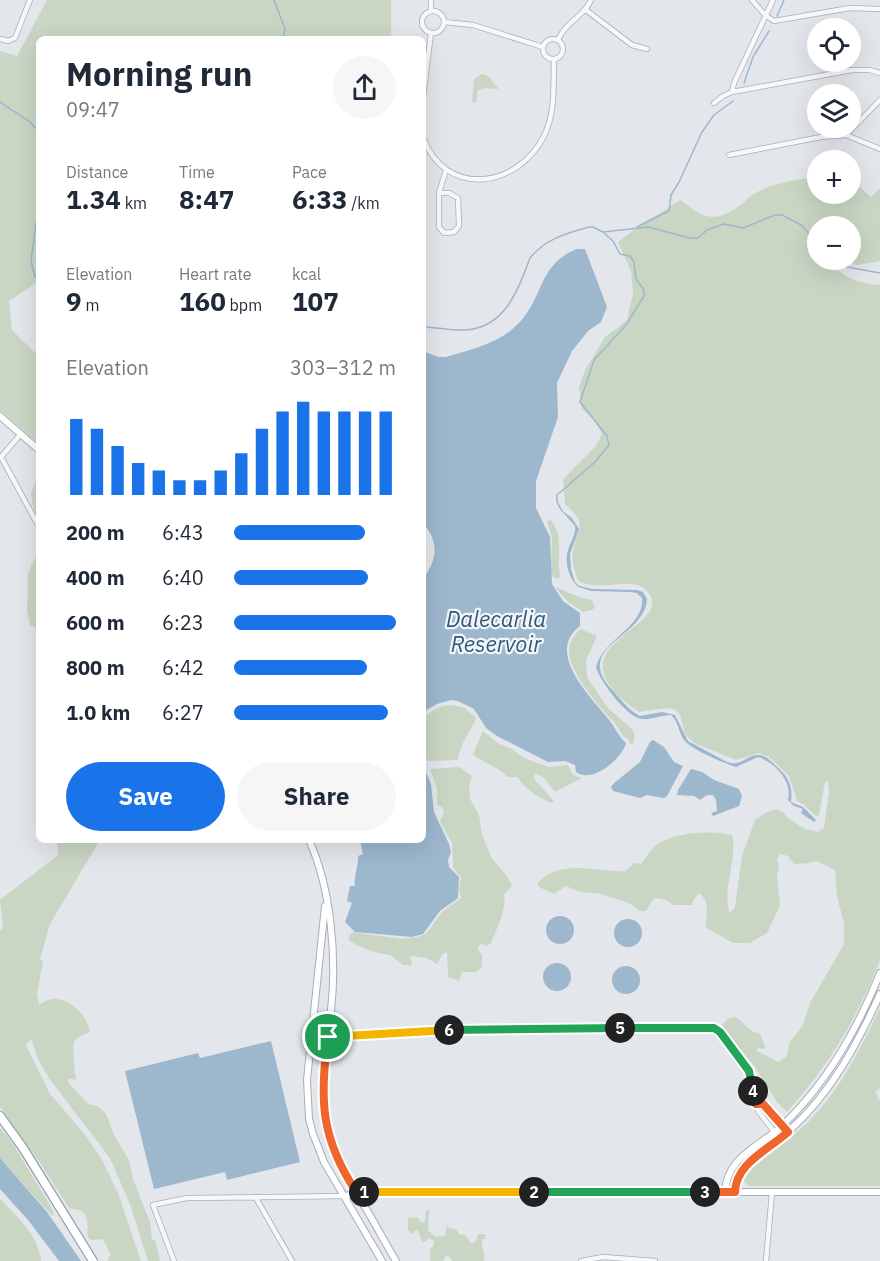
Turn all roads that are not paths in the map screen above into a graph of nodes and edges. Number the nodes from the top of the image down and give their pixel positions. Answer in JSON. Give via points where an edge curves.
{"nodes":[{"id":1,"x":30,"y":0,"type":"edge"},
{"id":2,"x":431,"y":0,"type":"edge"},
{"id":3,"x":591,"y":0,"type":"edge"},
{"id":4,"x":752,"y":0,"type":"edge"},
{"id":5,"x":773,"y":0,"type":"edge"},
{"id":6,"x":880,"y":9,"type":"edge"},
{"id":7,"x":586,"y":10,"type":"junction"},
{"id":8,"x":431,"y":11,"type":"junction"},
{"id":9,"x":765,"y":15,"type":"junction"},
{"id":10,"x":444,"y":22,"type":"junction"},
{"id":11,"x":430,"y":33,"type":"junction"},
{"id":12,"x":0,"y":39,"type":"edge"},
{"id":13,"x":558,"y":40,"type":"junction"},
{"id":14,"x":543,"y":47,"type":"junction"},
{"id":15,"x":647,"y":49,"type":"dead end"},
{"id":16,"x":554,"y":58,"type":"junction"},
{"id":17,"x":426,"y":70,"type":"edge"},
{"id":18,"x":880,"y":73,"type":"edge"},
{"id":19,"x":732,"y":92,"type":"junction"},
{"id":20,"x":880,"y":100,"type":"edge"},
{"id":21,"x":714,"y":103,"type":"dead end"},
{"id":22,"x":861,"y":120,"type":"edge"},
{"id":23,"x":816,"y":138,"type":"edge"},
{"id":24,"x":853,"y":138,"type":"edge"},
{"id":25,"x":426,"y":143,"type":"edge"},
{"id":26,"x":880,"y":149,"type":"edge"},
{"id":27,"x":729,"y":155,"type":"dead end"},
{"id":28,"x":446,"y":170,"type":"junction"},
{"id":29,"x":439,"y":193,"type":"junction"},
{"id":30,"x":0,"y":416,"type":"edge"},
{"id":31,"x":20,"y":435,"type":"junction"},
{"id":32,"x":36,"y":448,"type":"edge"},
{"id":33,"x":0,"y":457,"type":"edge"},
{"id":34,"x":36,"y":521,"type":"edge"},
{"id":35,"x":310,"y":843,"type":"edge"},
{"id":36,"x":326,"y":902,"type":"junction"},
{"id":37,"x":880,"y":973,"type":"edge"},
{"id":38,"x":880,"y":994,"type":"edge"},
{"id":39,"x":312,"y":1037,"type":"junction"},
{"id":40,"x":328,"y":1037,"type":"junction"},
{"id":41,"x":756,"y":1104,"type":"junction"},
{"id":42,"x":0,"y":1116,"type":"edge"},
{"id":43,"x":783,"y":1126,"type":"junction"},
{"id":44,"x":775,"y":1132,"type":"junction"},
{"id":45,"x":788,"y":1132,"type":"junction"},
{"id":46,"x":780,"y":1139,"type":"junction"},
{"id":47,"x":725,"y":1192,"type":"junction"},
{"id":48,"x":735,"y":1192,"type":"junction"},
{"id":49,"x":772,"y":1192,"type":"junction"},
{"id":50,"x":880,"y":1192,"type":"edge"},
{"id":51,"x":357,"y":1193,"type":"junction"},
{"id":52,"x":345,"y":1196,"type":"junction"},
{"id":53,"x":256,"y":1198,"type":"junction"},
{"id":54,"x":93,"y":1261,"type":"edge"},
{"id":55,"x":174,"y":1261,"type":"edge"},
{"id":56,"x":292,"y":1261,"type":"edge"},
{"id":57,"x":382,"y":1261,"type":"edge"},
{"id":58,"x":396,"y":1261,"type":"edge"},
{"id":59,"x":581,"y":1261,"type":"edge"},
{"id":60,"x":654,"y":1261,"type":"edge"},
{"id":61,"x":766,"y":1261,"type":"edge"}],
"edges":[{"from":1,"to":12,"type":"street","via":[[15,38]]},
{"from":2,"to":8,"type":"street"},
{"from":3,"to":7,"type":"street"},
{"from":4,"to":9,"type":"street"},
{"from":5,"to":9,"type":"street"},
{"from":6,"to":9,"type":"street","via":[[850,8],[774,21]]},
{"from":7,"to":13,"type":"street","via":[[570,21]]},
{"from":7,"to":15,"type":"street","via":[[632,45]]},
{"from":8,"to":10,"type":"street","via":[[439,13]]},
{"from":8,"to":11,"type":"street","via":[[422,23]]},
{"from":9,"to":19,"type":"street"},
{"from":10,"to":11,"type":"street","via":[[438,32]]},
{"from":10,"to":14,"type":"street","via":[[473,26]]},
{"from":11,"to":17,"type":"street"},
{"from":13,"to":14,"type":"street","via":[[549,40]]},
{"from":13,"to":16,"type":"street","via":[[563,51]]},
{"from":14,"to":16,"type":"street","via":[[546,55]]},
{"from":16,"to":28,"type":"street","via":[[552,112],[533,152],[511,171],[495,178],[471,179]]},
{"from":18,"to":19,"type":"street","via":[[852,70]]},
{"from":19,"to":21,"type":"street"},
{"from":20,"to":22,"type":"street"},
{"from":23,"to":27,"type":"street"},
{"from":24,"to":26,"type":"street"},
{"from":25,"to":28,"type":"street","via":[[433,158]]},
{"from":28,"to":29,"type":"street"},
{"from":29,"to":29,"type":"street","via":[[458,198],[459,226],[454,232],[444,233],[439,227]]},
{"from":30,"to":31,"type":"main road"},
{"from":31,"to":32,"type":"main road"},
{"from":31,"to":33,"type":"street"},
{"from":33,"to":34,"type":"street"},
{"from":35,"to":36,"type":"main road","via":[[320,866]]},
{"from":36,"to":39,"type":"main road"},
{"from":36,"to":40,"type":"main road","via":[[333,980]]},
{"from":37,"to":43,"type":"main road","via":[[827,1074]]},
{"from":38,"to":45,"type":"main road","via":[[833,1079]]},
{"from":39,"to":40,"type":"street"},
{"from":39,"to":52,"type":"main road","via":[[307,1080],[309,1119],[320,1152]]},
{"from":40,"to":41,"type":"street","via":[[500,1029],[714,1028],[749,1071]]},
{"from":40,"to":51,"type":"main road","via":[[322,1078],[325,1118],[334,1153]]},
{"from":41,"to":43,"type":"street","via":[[763,1104]]},
{"from":41,"to":44,"type":"street"},
{"from":42,"to":54,"type":"highway"},
{"from":43,"to":44,"type":"main road"},
{"from":43,"to":45,"type":"street"},
{"from":44,"to":46,"type":"street"},
{"from":44,"to":47,"type":"main road","via":[[734,1165]]},
{"from":45,"to":46,"type":"main road"},
{"from":46,"to":48,"type":"main road","via":[[742,1170]]},
{"from":47,"to":48,"type":"main road"},
{"from":47,"to":51,"type":"main road"},
{"from":48,"to":49,"type":"main road"},
{"from":49,"to":50,"type":"main road"},
{"from":49,"to":61,"type":"street"},
{"from":51,"to":52,"type":"main road"},
{"from":51,"to":58,"type":"main road"},
{"from":52,"to":53,"type":"street"},
{"from":52,"to":57,"type":"main road"},
{"from":53,"to":55,"type":"street","via":[[187,1198],[153,1205]]},
{"from":53,"to":56,"type":"street"},
{"from":59,"to":60,"type":"street","via":[[606,1257]]}]}
